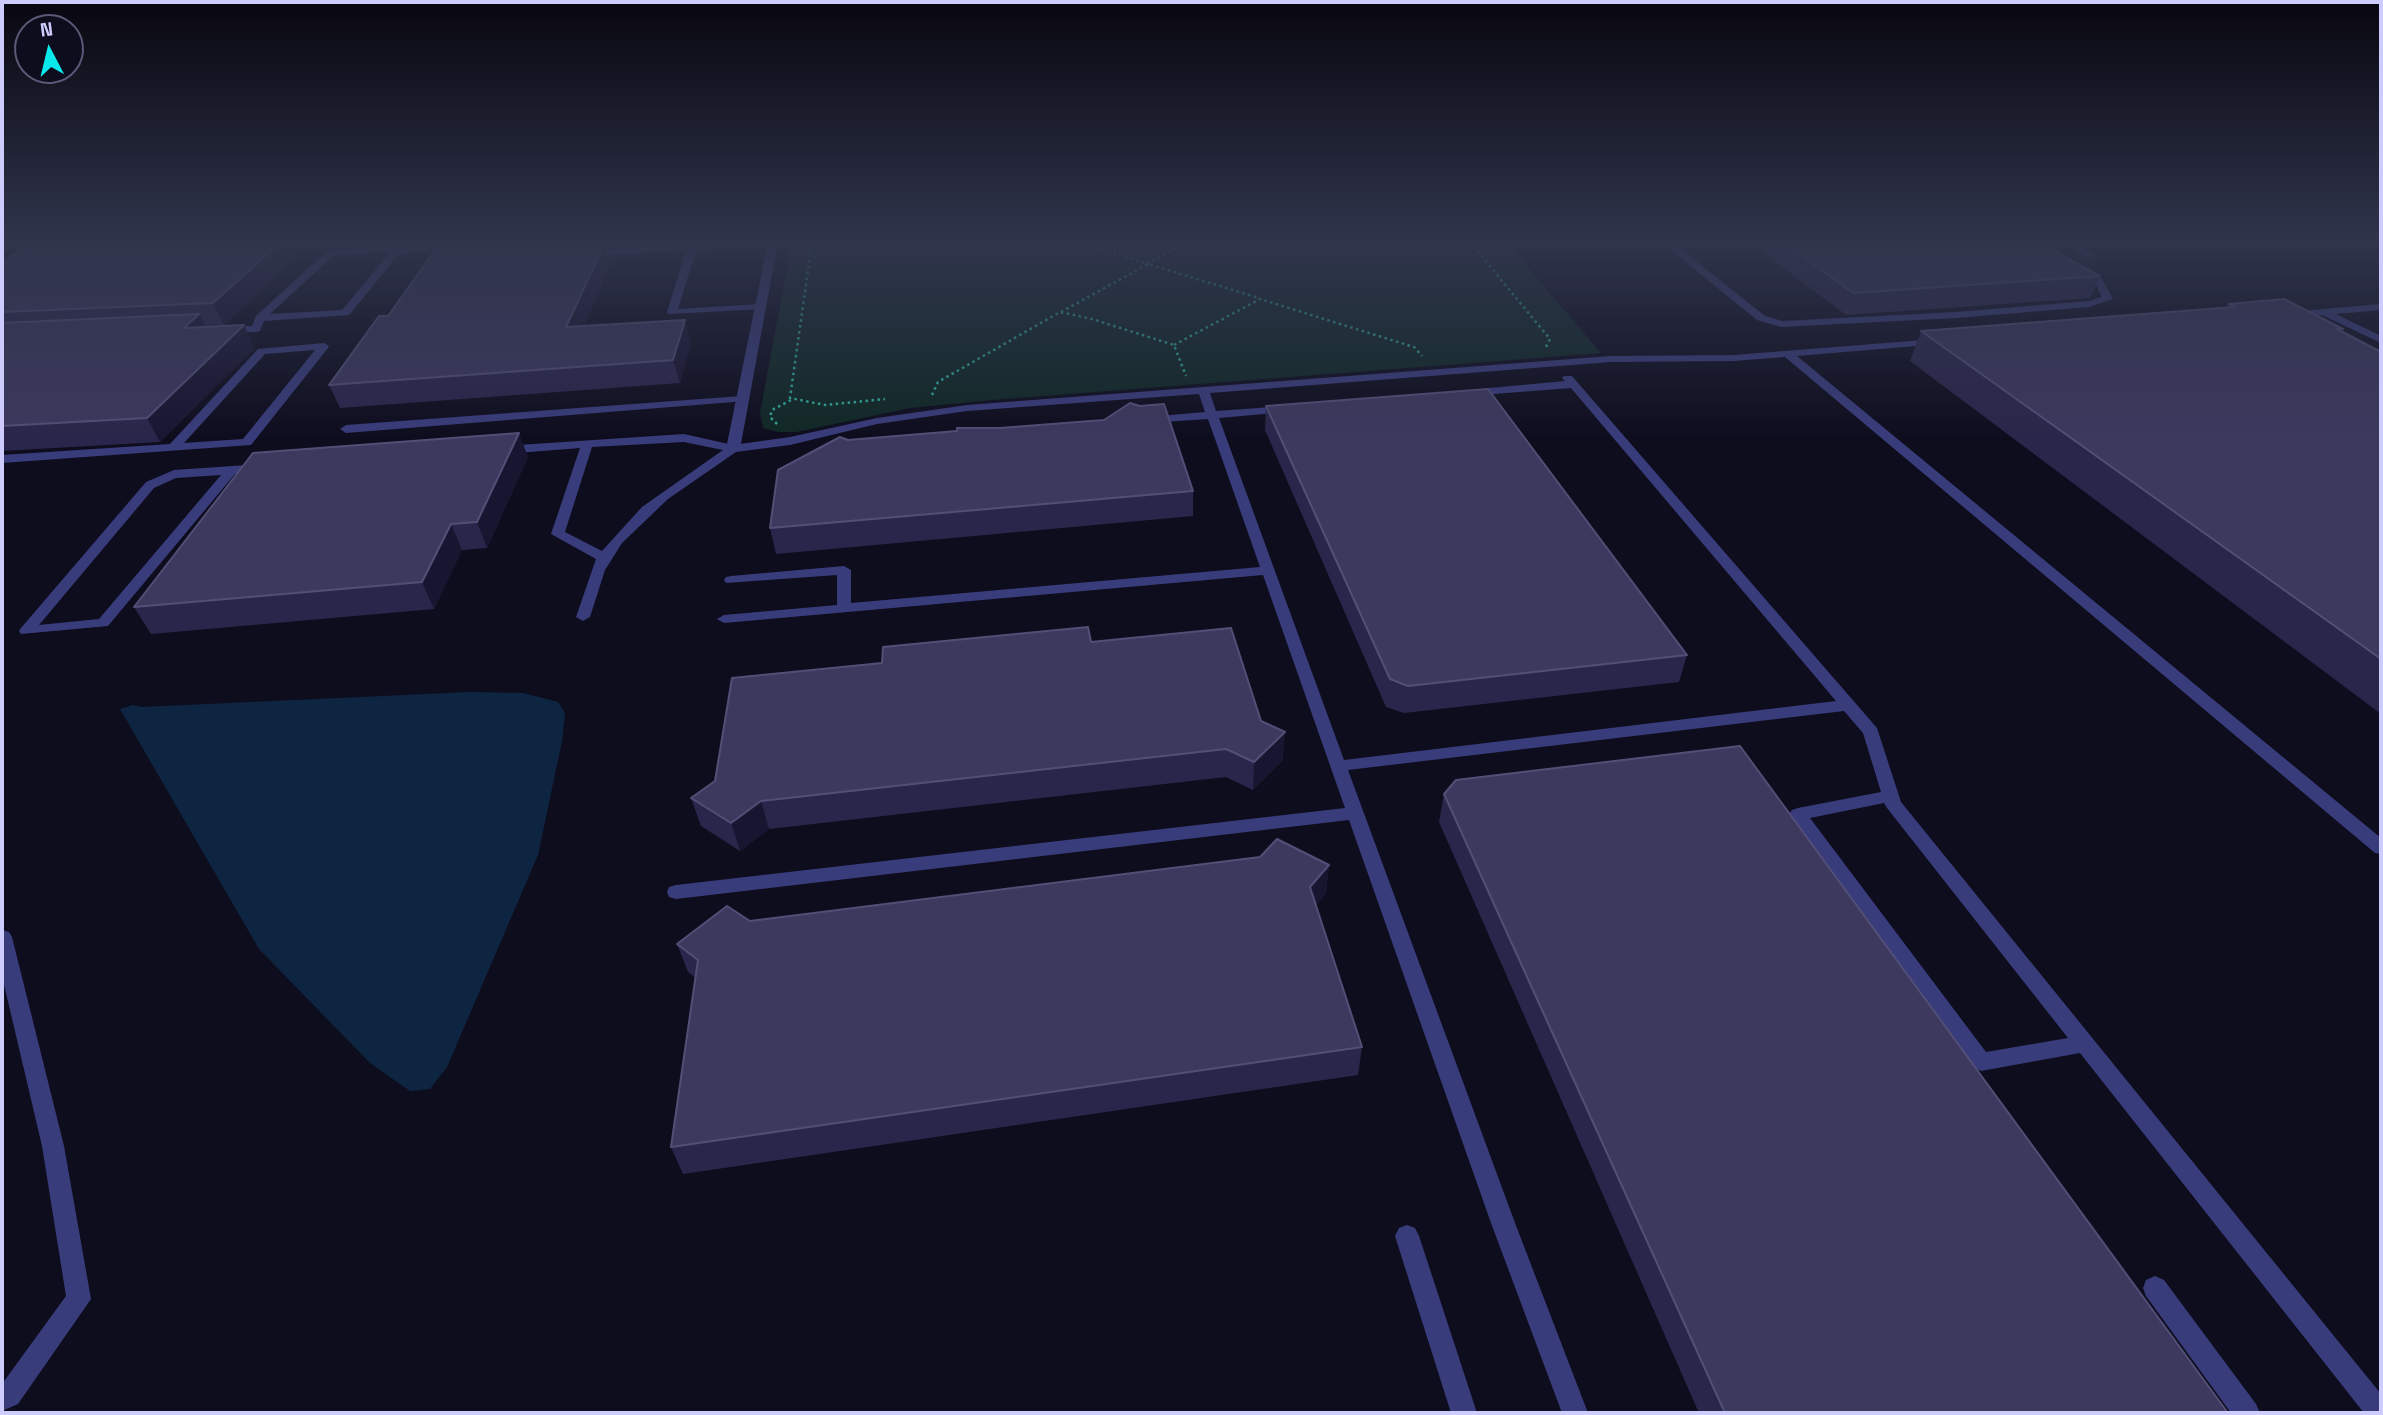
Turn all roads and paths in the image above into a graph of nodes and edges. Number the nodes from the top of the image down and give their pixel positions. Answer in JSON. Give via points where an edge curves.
{"nodes":[{"id":1,"x":271,"y":308,"type":"edge"},
{"id":2,"x":349,"y":308,"type":"edge"},
{"id":3,"x":673,"y":308,"type":"edge"},
{"id":4,"x":742,"y":308,"type":"edge"},
{"id":5,"x":760,"y":308,"type":"edge"},
{"id":6,"x":803,"y":308,"type":"edge"},
{"id":7,"x":1067,"y":308,"type":"edge"},
{"id":8,"x":1243,"y":308,"type":"edge"},
{"id":9,"x":1289,"y":308,"type":"edge"},
{"id":10,"x":1524,"y":308,"type":"edge"},
{"id":11,"x":1749,"y":308,"type":"edge"},
{"id":12,"x":2040,"y":308,"type":"edge"},
{"id":13,"x":2369,"y":308,"type":"edge"},
{"id":14,"x":1060,"y":312,"type":"junction"},
{"id":15,"x":2324,"y":312,"type":"junction"},
{"id":16,"x":260,"y":318,"type":"junction"},
{"id":17,"x":2297,"y":328,"type":"edge"},
{"id":18,"x":216,"y":331,"type":"edge"},
{"id":19,"x":2381,"y":340,"type":"edge"},
{"id":20,"x":1955,"y":341,"type":"edge"},
{"id":21,"x":1174,"y":345,"type":"junction"},
{"id":22,"x":1541,"y":349,"type":"dead end"},
{"id":23,"x":1788,"y":354,"type":"junction"},
{"id":24,"x":1413,"y":360,"type":"dead end"},
{"id":25,"x":1555,"y":363,"type":"junction"},
{"id":26,"x":1186,"y":377,"type":"dead end"},
{"id":27,"x":1574,"y":384,"type":"junction"},
{"id":28,"x":1203,"y":390,"type":"junction"},
{"id":29,"x":945,"y":395,"type":"dead end"},
{"id":30,"x":1451,"y":395,"type":"edge"},
{"id":31,"x":742,"y":399,"type":"junction"},
{"id":32,"x":792,"y":399,"type":"junction"},
{"id":33,"x":892,"y":399,"type":"dead end"},
{"id":34,"x":1301,"y":407,"type":"edge"},
{"id":35,"x":1212,"y":415,"type":"junction"},
{"id":36,"x":1129,"y":421,"type":"edge"},
{"id":37,"x":781,"y":426,"type":"dead end"},
{"id":38,"x":346,"y":429,"type":"dead end"},
{"id":39,"x":841,"y":429,"type":"junction"},
{"id":40,"x":841,"y":443,"type":"edge"},
{"id":41,"x":587,"y":444,"type":"junction"},
{"id":42,"x":174,"y":447,"type":"junction"},
{"id":43,"x":733,"y":449,"type":"junction"},
{"id":44,"x":491,"y":451,"type":"edge"},
{"id":45,"x":2,"y":459,"type":"edge"},
{"id":46,"x":272,"y":467,"type":"edge"},
{"id":47,"x":231,"y":470,"type":"junction"},
{"id":48,"x":603,"y":557,"type":"junction"},
{"id":49,"x":1268,"y":569,"type":"junction"},
{"id":50,"x":731,"y":580,"type":"dead end"},
{"id":51,"x":844,"y":608,"type":"junction"},
{"id":52,"x":583,"y":617,"type":"dead end"},
{"id":53,"x":724,"y":619,"type":"dead end"},
{"id":54,"x":1849,"y":705,"type":"junction"},
{"id":55,"x":1338,"y":766,"type":"junction"},
{"id":56,"x":1891,"y":796,"type":"junction"},
{"id":57,"x":1355,"y":813,"type":"junction"},
{"id":58,"x":2381,"y":848,"type":"edge"},
{"id":59,"x":676,"y":892,"type":"dead end"},
{"id":60,"x":2,"y":937,"type":"edge"},
{"id":61,"x":2085,"y":1044,"type":"junction"},
{"id":62,"x":1407,"y":1236,"type":"dead end"},
{"id":63,"x":2155,"y":1287,"type":"dead end"},
{"id":64,"x":2,"y":1398,"type":"edge"},
{"id":65,"x":1464,"y":1413,"type":"edge"},
{"id":66,"x":1575,"y":1413,"type":"edge"},
{"id":67,"x":2247,"y":1413,"type":"edge"},
{"id":68,"x":2380,"y":1413,"type":"edge"}],
"edges":[{"from":1,"to":16,"type":"lane"},
{"from":2,"to":16,"type":"lane","via":[[345,313]]},
{"from":3,"to":4,"type":"lane","via":[[672,312]]},
{"from":5,"to":31,"type":"street"},
{"from":6,"to":32,"type":"path"},
{"from":7,"to":14,"type":"path"},
{"from":8,"to":21,"type":"path"},
{"from":9,"to":24,"type":"path","via":[[1414,347],[1426,359]]},
{"from":10,"to":22,"type":"path","via":[[1550,339]]},
{"from":11,"to":12,"type":"lane","via":[[1781,324]]},
{"from":13,"to":15,"type":"lane"},
{"from":14,"to":21,"type":"path"},
{"from":14,"to":29,"type":"path","via":[[938,382],[931,396]]},
{"from":15,"to":17,"type":"lane","via":[[2274,316]]},
{"from":15,"to":19,"type":"lane"},
{"from":16,"to":18,"type":"lane","via":[[256,329]]},
{"from":20,"to":23,"type":"lane"},
{"from":21,"to":26,"type":"path"},
{"from":23,"to":25,"type":"lane"},
{"from":23,"to":58,"type":"lane"},
{"from":25,"to":27,"type":"lane"},
{"from":25,"to":28,"type":"lane"},
{"from":27,"to":30,"type":"lane"},
{"from":27,"to":54,"type":"lane"},
{"from":28,"to":35,"type":"lane"},
{"from":28,"to":39,"type":"lane","via":[[967,408]]},
{"from":31,"to":38,"type":"lane"},
{"from":31,"to":43,"type":"street"},
{"from":32,"to":33,"type":"path","via":[[814,404]]},
{"from":32,"to":37,"type":"path","via":[[772,410],[773,423]]},
{"from":34,"to":35,"type":"lane"},
{"from":35,"to":36,"type":"lane"},
{"from":35,"to":49,"type":"lane"},
{"from":39,"to":40,"type":"lane"},
{"from":39,"to":43,"type":"lane"},
{"from":41,"to":43,"type":"lane","via":[[684,438]]},
{"from":41,"to":44,"type":"lane"},
{"from":41,"to":48,"type":"lane","via":[[558,534]]},
{"from":42,"to":42,"type":"lane","via":[[262,351],[324,346],[247,442]]},
{"from":42,"to":45,"type":"lane"},
{"from":43,"to":48,"type":"lane","via":[[633,523]]},
{"from":46,"to":47,"type":"lane"},
{"from":47,"to":47,"type":"lane","via":[[103,623],[26,631],[150,485],[174,474]]},
{"from":48,"to":52,"type":"lane"},
{"from":49,"to":51,"type":"lane"},
{"from":49,"to":55,"type":"lane"},
{"from":50,"to":51,"type":"lane","via":[[844,570]]},
{"from":51,"to":53,"type":"lane"},
{"from":54,"to":55,"type":"lane"},
{"from":54,"to":56,"type":"lane","via":[[1871,732]]},
{"from":55,"to":57,"type":"lane"},
{"from":56,"to":61,"type":"lane"},
{"from":56,"to":61,"type":"lane","via":[[1798,814],[1981,1062]]},
{"from":57,"to":59,"type":"lane"},
{"from":57,"to":66,"type":"lane"},
{"from":60,"to":64,"type":"lane","via":[[53,1146],[79,1299],[9,1395]]},
{"from":61,"to":68,"type":"lane"},
{"from":62,"to":65,"type":"lane"},
{"from":63,"to":67,"type":"lane"}]}
